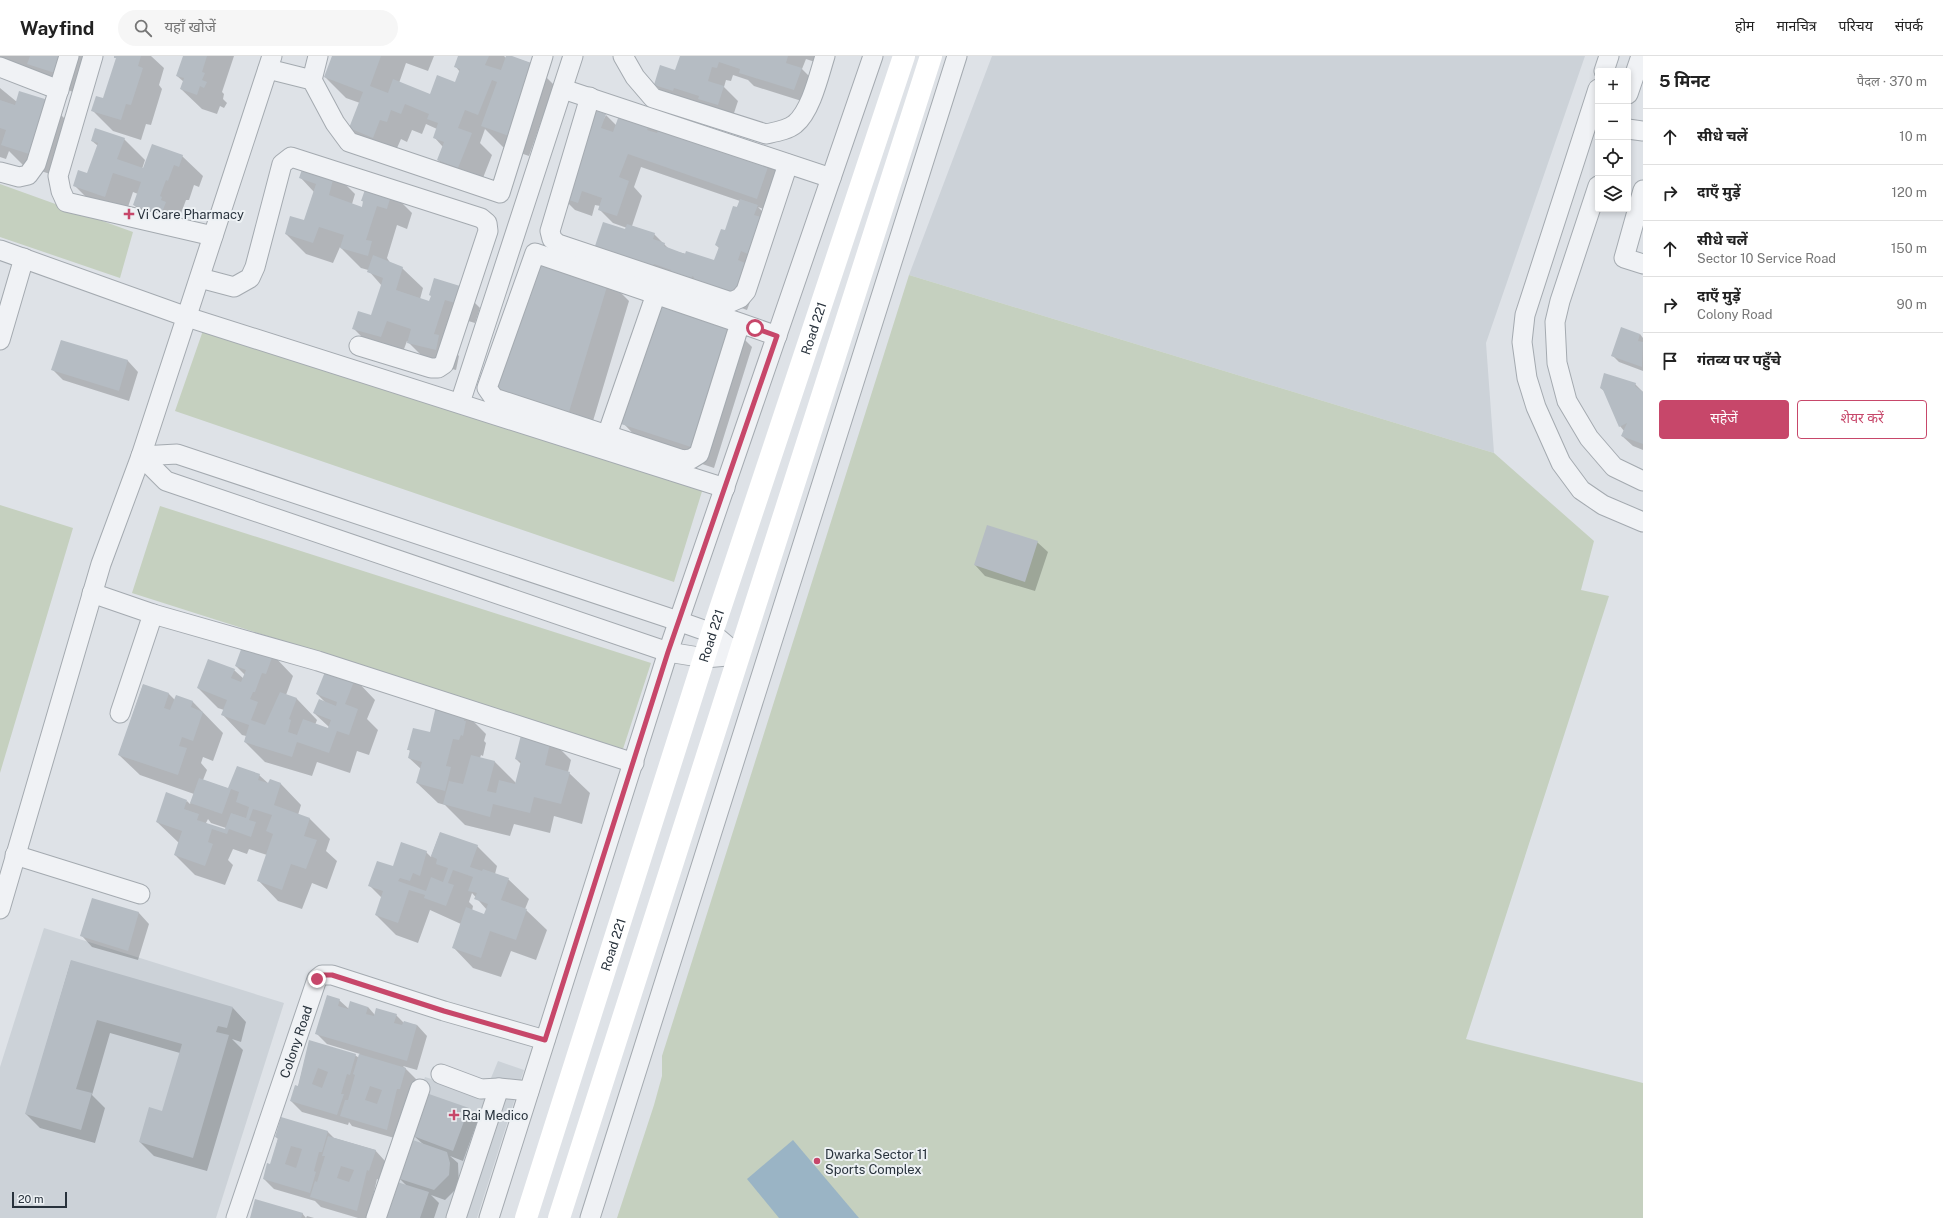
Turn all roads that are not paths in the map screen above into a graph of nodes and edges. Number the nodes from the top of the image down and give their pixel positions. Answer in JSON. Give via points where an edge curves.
{"nodes":[{"id":1,"x":69,"y":56,"type":"edge"},
{"id":2,"x":93,"y":56,"type":"edge"},
{"id":3,"x":318,"y":56,"type":"edge"},
{"id":4,"x":544,"y":56,"type":"edge"},
{"id":5,"x":574,"y":56,"type":"edge"},
{"id":6,"x":623,"y":56,"type":"edge"},
{"id":7,"x":825,"y":56,"type":"edge"},
{"id":8,"x":873,"y":56,"type":"edge"},
{"id":9,"x":904,"y":56,"type":"edge"},
{"id":10,"x":931,"y":56,"type":"edge"},
{"id":11,"x":957,"y":56,"type":"edge"},
{"id":12,"x":1609,"y":56,"type":"edge"},
{"id":13,"x":1641,"y":56,"type":"edge"},
{"id":14,"x":270,"y":62,"type":"edge"},
{"id":15,"x":0,"y":67,"type":"edge"},
{"id":16,"x":1605,"y":68,"type":"edge"},
{"id":17,"x":312,"y":80,"type":"junction"},
{"id":18,"x":1631,"y":85,"type":"edge"},
{"id":19,"x":563,"y":89,"type":"junction"},
{"id":20,"x":59,"y":90,"type":"junction"},
{"id":21,"x":590,"y":98,"type":"junction"},
{"id":22,"x":1595,"y":98,"type":"edge"},
{"id":23,"x":1631,"y":129,"type":"edge"},
{"id":24,"x":1643,"y":131,"type":"edge"},
{"id":25,"x":788,"y":164,"type":"junction"},
{"id":26,"x":0,"y":172,"type":"edge"},
{"id":27,"x":831,"y":178,"type":"junction"},
{"id":28,"x":1643,"y":190,"type":"edge"},
{"id":29,"x":1595,"y":195,"type":"edge"},
{"id":30,"x":213,"y":236,"type":"junction"},
{"id":31,"x":510,"y":248,"type":"junction"},
{"id":32,"x":0,"y":250,"type":"edge"},
{"id":33,"x":535,"y":253,"type":"junction"},
{"id":34,"x":24,"y":258,"type":"junction"},
{"id":35,"x":1643,"y":264,"type":"edge"},
{"id":36,"x":200,"y":278,"type":"junction"},
{"id":37,"x":656,"y":294,"type":"junction"},
{"id":38,"x":187,"y":317,"type":"junction"},
{"id":39,"x":740,"y":323,"type":"junction"},
{"id":40,"x":777,"y":336,"type":"junction"},
{"id":41,"x":0,"y":340,"type":"edge"},
{"id":42,"x":359,"y":346,"type":"dead end"},
{"id":43,"x":460,"y":404,"type":"junction"},
{"id":44,"x":608,"y":435,"type":"junction"},
{"id":45,"x":141,"y":456,"type":"junction"},
{"id":46,"x":1643,"y":481,"type":"edge"},
{"id":47,"x":725,"y":488,"type":"junction"},
{"id":48,"x":1643,"y":522,"type":"edge"},
{"id":49,"x":92,"y":593,"type":"junction"},
{"id":50,"x":153,"y":614,"type":"junction"},
{"id":51,"x":678,"y":621,"type":"junction"},
{"id":52,"x":712,"y":633,"type":"junction"},
{"id":53,"x":668,"y":652,"type":"junction"},
{"id":54,"x":738,"y":655,"type":"junction"},
{"id":55,"x":705,"y":658,"type":"junction"},
{"id":56,"x":120,"y":713,"type":"dead end"},
{"id":57,"x":634,"y":763,"type":"junction"},
{"id":58,"x":15,"y":855,"type":"junction"},
{"id":59,"x":140,"y":894,"type":"dead end"},
{"id":60,"x":0,"y":909,"type":"edge"},
{"id":61,"x":545,"y":1040,"type":"junction"},
{"id":62,"x":441,"y":1074,"type":"dead end"},
{"id":63,"x":499,"y":1088,"type":"junction"},
{"id":64,"x":420,"y":1089,"type":"dead end"},
{"id":65,"x":529,"y":1091,"type":"junction"},
{"id":66,"x":236,"y":1218,"type":"edge"},
{"id":67,"x":376,"y":1218,"type":"edge"},
{"id":68,"x":456,"y":1218,"type":"edge"},
{"id":69,"x":490,"y":1218,"type":"edge"},
{"id":70,"x":526,"y":1218,"type":"edge"},
{"id":71,"x":559,"y":1218,"type":"edge"},
{"id":72,"x":590,"y":1218,"type":"edge"}],
"edges":[{"from":1,"to":20,"type":"street"},
{"from":2,"to":30,"type":"street","via":[[58,176],[66,202]]},
{"from":3,"to":17,"type":"street"},
{"from":4,"to":17,"type":"street","via":[[500,193],[349,142],[335,123]]},
{"from":5,"to":19,"type":"street"},
{"from":6,"to":7,"type":"street","via":[[635,77],[653,98],[766,134],[795,124],[806,111]]},
{"from":8,"to":27,"type":"street"},
{"from":9,"to":52,"type":"main road","name":"Road 221"},
{"from":10,"to":54,"type":"main road"},
{"from":11,"to":72,"type":"street"},
{"from":12,"to":16,"type":"street"},
{"from":13,"to":18,"type":"street"},
{"from":14,"to":17,"type":"street"},
{"from":14,"to":30,"type":"street"},
{"from":15,"to":20,"type":"street"},
{"from":19,"to":21,"type":"street"},
{"from":19,"to":31,"type":"street"},
{"from":20,"to":26,"type":"street","via":[[36,164],[28,175],[19,177]]},
{"from":21,"to":25,"type":"street"},
{"from":21,"to":25,"type":"street","via":[[550,231],[552,239],[558,244],[731,302],[740,298],[746,291]]},
{"from":22,"to":48,"type":"street","via":[[1525,315],[1522,342],[1527,378],[1536,407],[1561,463],[1581,490],[1603,506]]},
{"from":23,"to":24,"type":"street"},
{"from":25,"to":27,"type":"street"},
{"from":27,"to":40,"type":"street"},
{"from":28,"to":35,"type":"street","via":[[1624,258]]},
{"from":29,"to":46,"type":"street","via":[[1555,322],[1557,363],[1567,401],[1589,438],[1614,467]]},
{"from":30,"to":36,"type":"street"},
{"from":31,"to":33,"type":"street"},
{"from":31,"to":43,"type":"street"},
{"from":32,"to":34,"type":"street"},
{"from":33,"to":37,"type":"street"},
{"from":33,"to":44,"type":"street","via":[[487,388],[494,398]]},
{"from":34,"to":38,"type":"street"},
{"from":34,"to":41,"type":"street"},
{"from":36,"to":38,"type":"street"},
{"from":36,"to":42,"type":"street","via":[[234,287],[250,278],[282,164],[291,157],[480,218],[487,224],[488,231],[444,364],[438,368],[431,368]]},
{"from":37,"to":39,"type":"street"},
{"from":37,"to":44,"type":"street"},
{"from":38,"to":43,"type":"street"},
{"from":38,"to":45,"type":"street"},
{"from":39,"to":40,"type":"street"},
{"from":39,"to":44,"type":"street","via":[[699,454],[683,460]]},
{"from":40,"to":47,"type":"street"},
{"from":43,"to":47,"type":"street"},
{"from":45,"to":49,"type":"street"},
{"from":45,"to":51,"type":"street","via":[[177,454]]},
{"from":45,"to":53,"type":"street","via":[[166,481]]},
{"from":47,"to":51,"type":"street"},
{"from":49,"to":50,"type":"street"},
{"from":49,"to":58,"type":"street"},
{"from":50,"to":56,"type":"street"},
{"from":50,"to":57,"type":"street","via":[[318,661]]},
{"from":51,"to":52,"type":"street"},
{"from":51,"to":53,"type":"street"},
{"from":52,"to":54,"type":"street"},
{"from":52,"to":55,"type":"main road","name":"Road 221"},
{"from":53,"to":55,"type":"street"},
{"from":53,"to":57,"type":"street"},
{"from":54,"to":55,"type":"street"},
{"from":54,"to":71,"type":"main road"},
{"from":55,"to":70,"type":"main road","name":"Road 221"},
{"from":57,"to":61,"type":"street"},
{"from":58,"to":59,"type":"street"},
{"from":58,"to":60,"type":"street"},
{"from":61,"to":65,"type":"street"},
{"from":61,"to":66,"type":"street","name":"Colony Road","via":[[332,975],[322,975],[317,979]]},
{"from":62,"to":63,"type":"street","via":[[481,1089]]},
{"from":63,"to":65,"type":"street"},
{"from":63,"to":68,"type":"street"},
{"from":64,"to":67,"type":"street"},
{"from":65,"to":69,"type":"street"}]}
